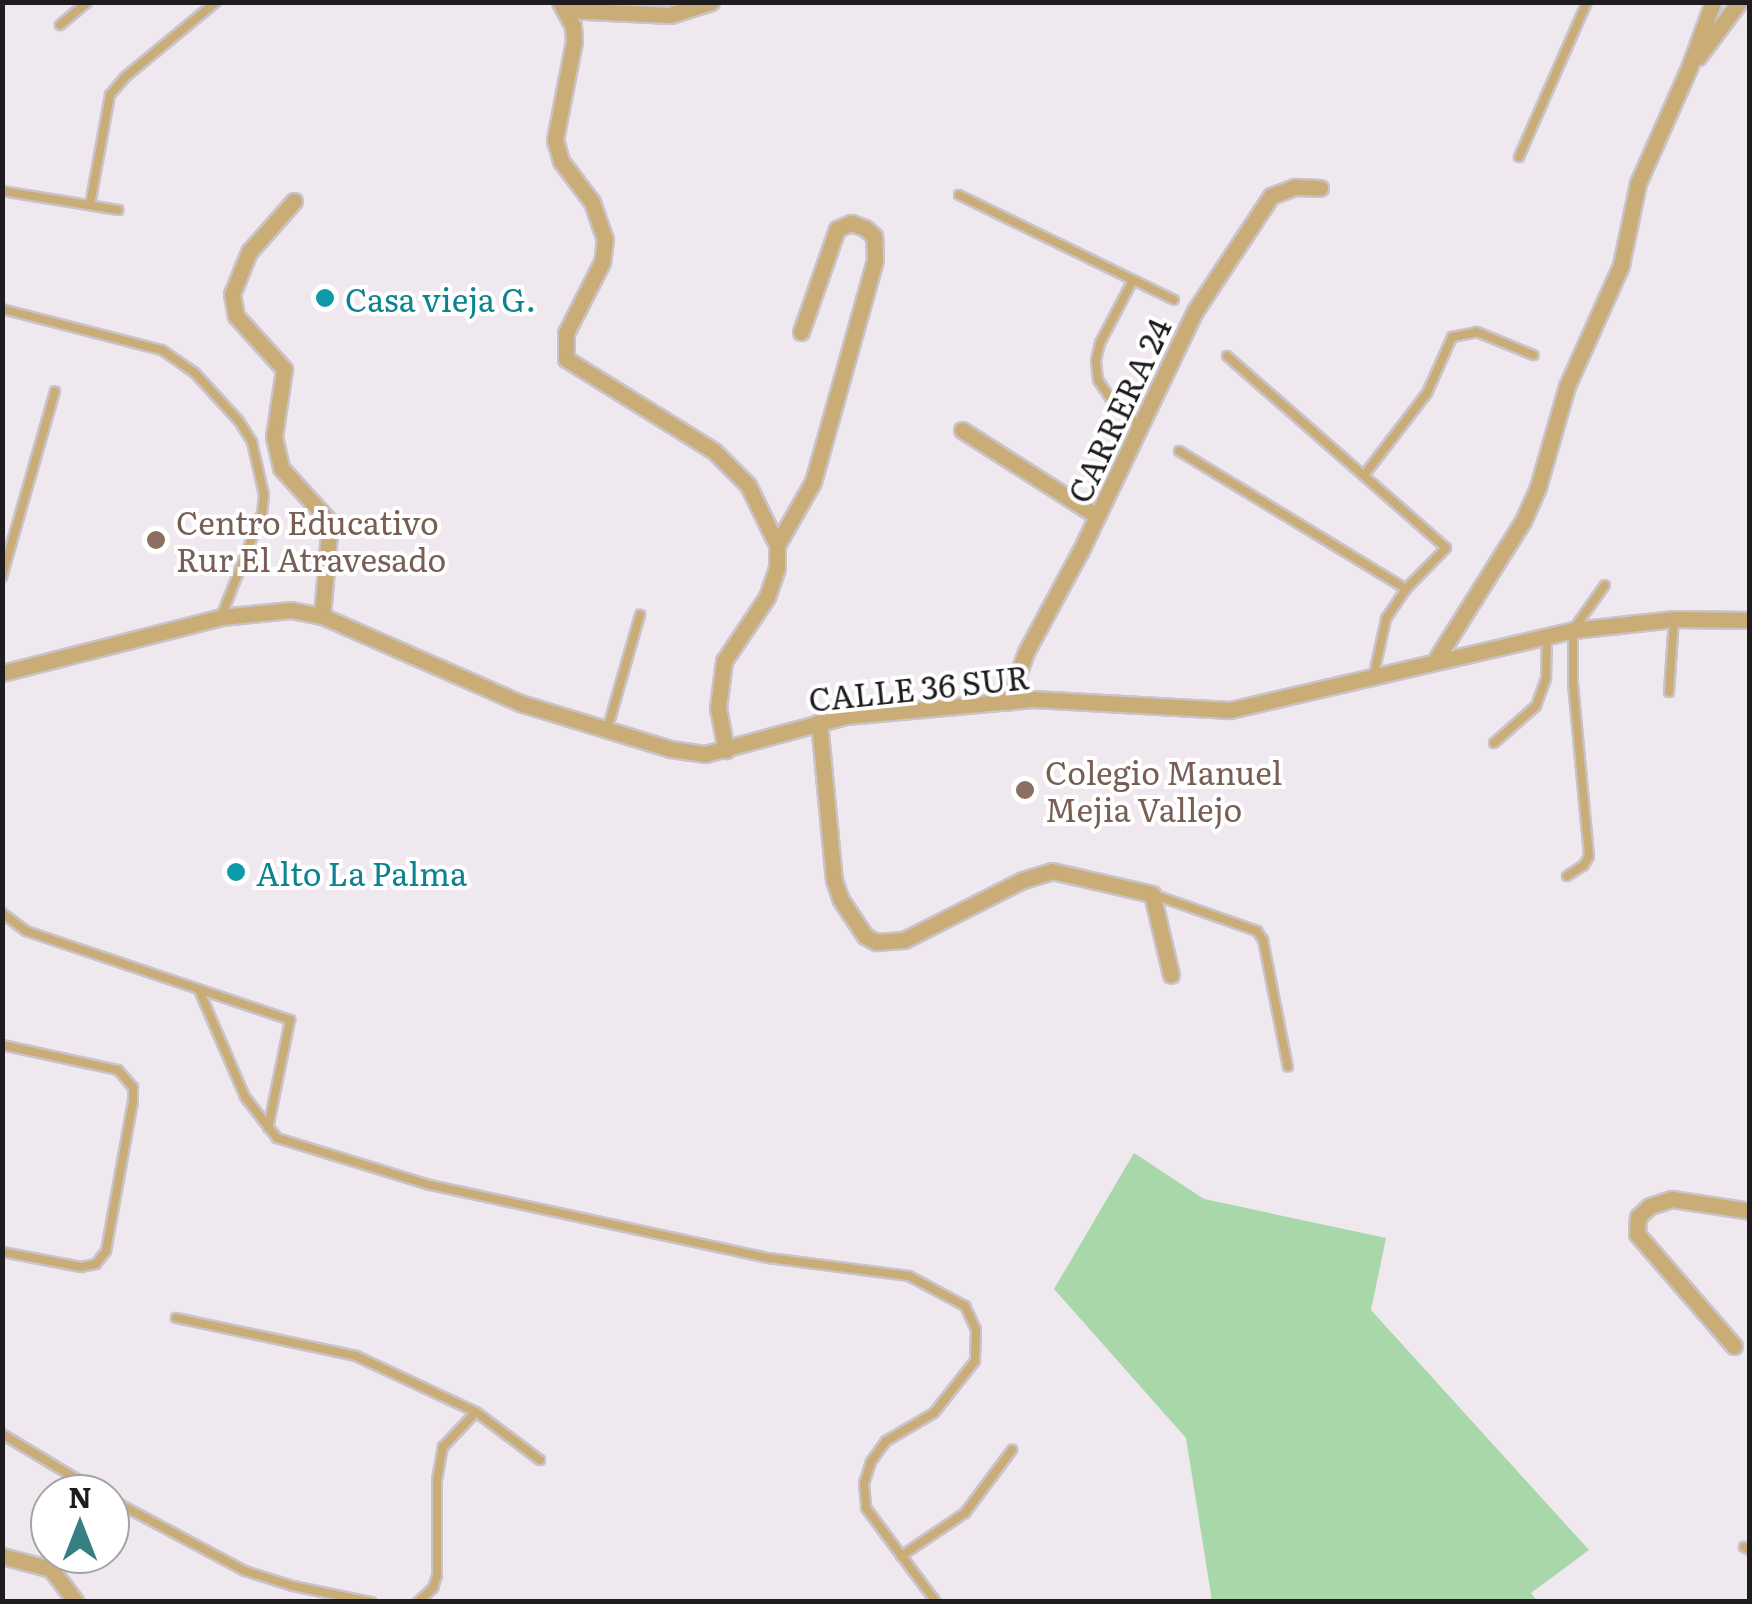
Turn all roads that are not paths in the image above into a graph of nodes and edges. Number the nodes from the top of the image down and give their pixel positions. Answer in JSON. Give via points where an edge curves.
{"nodes":[{"id":1,"x":87,"y":2,"type":"edge"},
{"id":2,"x":216,"y":2,"type":"edge"},
{"id":3,"x":711,"y":2,"type":"edge"},
{"id":4,"x":1587,"y":2,"type":"edge"},
{"id":5,"x":1712,"y":2,"type":"edge"},
{"id":6,"x":1738,"y":2,"type":"edge"},
{"id":7,"x":563,"y":6,"type":"edge"},
{"id":8,"x":60,"y":25,"type":"dead end"},
{"id":9,"x":1690,"y":68,"type":"junction"},
{"id":10,"x":1519,"y":156,"type":"dead end"},
{"id":11,"x":1320,"y":188,"type":"dead end"},
{"id":12,"x":2,"y":191,"type":"edge"},
{"id":13,"x":959,"y":195,"type":"dead end"},
{"id":14,"x":294,"y":201,"type":"dead end"},
{"id":15,"x":90,"y":206,"type":"junction"},
{"id":16,"x":118,"y":210,"type":"dead end"},
{"id":17,"x":1133,"y":280,"type":"junction"},
{"id":18,"x":1174,"y":300,"type":"dead end"},
{"id":19,"x":2,"y":310,"type":"edge"},
{"id":20,"x":800,"y":332,"type":"dead end"},
{"id":21,"x":1533,"y":354,"type":"dead end"},
{"id":22,"x":1227,"y":356,"type":"dead end"},
{"id":23,"x":55,"y":391,"type":"dead end"},
{"id":24,"x":1142,"y":427,"type":"junction"},
{"id":25,"x":962,"y":430,"type":"dead end"},
{"id":26,"x":1180,"y":451,"type":"dead end"},
{"id":27,"x":1365,"y":474,"type":"junction"},
{"id":28,"x":1098,"y":516,"type":"junction"},
{"id":29,"x":777,"y":544,"type":"junction"},
{"id":30,"x":2,"y":576,"type":"edge"},
{"id":31,"x":1605,"y":585,"type":"dead end"},
{"id":32,"x":1406,"y":588,"type":"junction"},
{"id":33,"x":640,"y":615,"type":"dead end"},
{"id":34,"x":322,"y":616,"type":"junction"},
{"id":35,"x":221,"y":617,"type":"junction"},
{"id":36,"x":1674,"y":618,"type":"junction"},
{"id":37,"x":1750,"y":620,"type":"edge"},
{"id":38,"x":1574,"y":630,"type":"junction"},
{"id":39,"x":1547,"y":634,"type":"junction"},
{"id":40,"x":1438,"y":658,"type":"junction"},
{"id":41,"x":2,"y":673,"type":"edge"},
{"id":42,"x":1374,"y":674,"type":"junction"},
{"id":43,"x":1669,"y":692,"type":"dead end"},
{"id":44,"x":1008,"y":702,"type":"junction"},
{"id":45,"x":819,"y":722,"type":"junction"},
{"id":46,"x":607,"y":730,"type":"junction"},
{"id":47,"x":1494,"y":744,"type":"dead end"},
{"id":48,"x":726,"y":750,"type":"junction"},
{"id":49,"x":1567,"y":876,"type":"dead end"},
{"id":50,"x":1152,"y":894,"type":"junction"},
{"id":51,"x":2,"y":913,"type":"edge"},
{"id":52,"x":1171,"y":975,"type":"dead end"},
{"id":53,"x":199,"y":990,"type":"junction"},
{"id":54,"x":2,"y":1045,"type":"edge"},
{"id":55,"x":1288,"y":1067,"type":"dead end"},
{"id":56,"x":268,"y":1128,"type":"junction"},
{"id":57,"x":1750,"y":1212,"type":"edge"},
{"id":58,"x":2,"y":1252,"type":"edge"},
{"id":59,"x":176,"y":1318,"type":"dead end"},
{"id":60,"x":1734,"y":1346,"type":"dead end"},
{"id":61,"x":476,"y":1412,"type":"junction"},
{"id":62,"x":2,"y":1434,"type":"edge"},
{"id":63,"x":1012,"y":1450,"type":"dead end"},
{"id":64,"x":540,"y":1460,"type":"dead end"},
{"id":65,"x":69,"y":1474,"type":"edge"},
{"id":66,"x":130,"y":1510,"type":"edge"},
{"id":67,"x":2,"y":1556,"type":"edge"},
{"id":68,"x":900,"y":1556,"type":"junction"},
{"id":69,"x":76,"y":1602,"type":"edge"},
{"id":70,"x":371,"y":1602,"type":"edge"},
{"id":71,"x":418,"y":1602,"type":"edge"},
{"id":72,"x":936,"y":1602,"type":"edge"}],
"edges":[{"from":1,"to":8,"type":"lane"},
{"from":2,"to":15,"type":"lane","via":[[110,95]]},
{"from":3,"to":7,"type":"street","via":[[651,16]]},
{"from":4,"to":10,"type":"lane"},
{"from":5,"to":9,"type":"street"},
{"from":6,"to":9,"type":"street"},
{"from":7,"to":29,"type":"street","via":[[574,41],[556,140],[561,162],[592,202],[605,239],[602,262],[566,333],[566,359],[722,458],[748,484]]},
{"from":9,"to":40,"type":"street","via":[[1638,183],[1621,265],[1567,386],[1538,487]]},
{"from":11,"to":24,"type":"street","name":"CARRERA 24","via":[[1295,186],[1271,196],[1195,312]]},
{"from":12,"to":15,"type":"lane"},
{"from":13,"to":17,"type":"lane"},
{"from":14,"to":34,"type":"street","via":[[249,252],[232,294],[236,316],[284,369],[274,437],[281,468],[330,522]]},
{"from":15,"to":16,"type":"lane"},
{"from":17,"to":18,"type":"lane"},
{"from":17,"to":24,"type":"lane","via":[[1096,361],[1098,380],[1114,404]]},
{"from":19,"to":35,"type":"lane","via":[[162,350],[196,374],[239,421],[252,442],[264,495]]},
{"from":20,"to":29,"type":"street","via":[[838,229],[865,228],[874,236],[875,260],[814,482]]},
{"from":21,"to":27,"type":"lane","via":[[1477,332],[1452,337],[1421,403]]},
{"from":22,"to":27,"type":"lane"},
{"from":23,"to":30,"type":"lane"},
{"from":24,"to":28,"type":"street","name":"CARRERA 24"},
{"from":25,"to":28,"type":"street"},
{"from":26,"to":32,"type":"lane"},
{"from":27,"to":32,"type":"lane","via":[[1446,548]]},
{"from":28,"to":44,"type":"street","name":"CARRERA 24","via":[[1026,652]]},
{"from":29,"to":48,"type":"street","via":[[767,597],[734,642],[718,682]]},
{"from":31,"to":38,"type":"lane"},
{"from":32,"to":42,"type":"lane","via":[[1386,619]]},
{"from":33,"to":46,"type":"lane"},
{"from":34,"to":35,"type":"street","name":"CALLE 36 SUR","via":[[272,609]]},
{"from":34,"to":46,"type":"street","name":"CALLE 36 SUR","via":[[466,682]]},
{"from":35,"to":41,"type":"street","name":"CALLE 36 SUR"},
{"from":36,"to":37,"type":"street","name":"CALLE 36 SUR"},
{"from":36,"to":38,"type":"street","name":"CALLE 36 SUR"},
{"from":36,"to":43,"type":"lane"},
{"from":38,"to":39,"type":"street","name":"CALLE 36 SUR"},
{"from":38,"to":49,"type":"lane","via":[[1588,856]]},
{"from":39,"to":40,"type":"street","name":"CALLE 36 SUR"},
{"from":39,"to":47,"type":"lane","via":[[1546,678],[1536,706]]},
{"from":40,"to":42,"type":"street","name":"CALLE 36 SUR"},
{"from":42,"to":44,"type":"street","name":"CALLE 36 SUR","via":[[1230,710]]},
{"from":44,"to":45,"type":"street","name":"CALLE 36 SUR"},
{"from":45,"to":48,"type":"street","name":"CALLE 36 SUR"},
{"from":45,"to":50,"type":"street","via":[[834,880],[858,928],[876,942],[904,940],[1052,872]]},
{"from":46,"to":48,"type":"street","name":"CALLE 36 SUR","via":[[689,753]]},
{"from":50,"to":52,"type":"street"},
{"from":50,"to":55,"type":"lane","via":[[1257,931]]},
{"from":51,"to":53,"type":"lane","via":[[26,931]]},
{"from":53,"to":56,"type":"lane","via":[[245,1097]]},
{"from":53,"to":56,"type":"lane","via":[[290,1020]]},
{"from":54,"to":58,"type":"lane","via":[[118,1070],[133,1087],[134,1102],[106,1251],[96,1264],[81,1268]]},
{"from":56,"to":68,"type":"lane","via":[[278,1138],[430,1185],[770,1258],[908,1276],[965,1306],[976,1330],[975,1361],[934,1413],[886,1441],[864,1482],[866,1508]]},
{"from":57,"to":60,"type":"street","via":[[1672,1199],[1638,1218],[1637,1234]]},
{"from":59,"to":61,"type":"lane","via":[[356,1356]]},
{"from":61,"to":64,"type":"lane"},
{"from":61,"to":71,"type":"lane","via":[[442,1447],[437,1576]]},
{"from":62,"to":65,"type":"lane"},
{"from":63,"to":68,"type":"lane","via":[[966,1513]]},
{"from":66,"to":70,"type":"lane","via":[[245,1571]]},
{"from":67,"to":69,"type":"street","via":[[52,1570]]},
{"from":68,"to":72,"type":"lane"}]}
